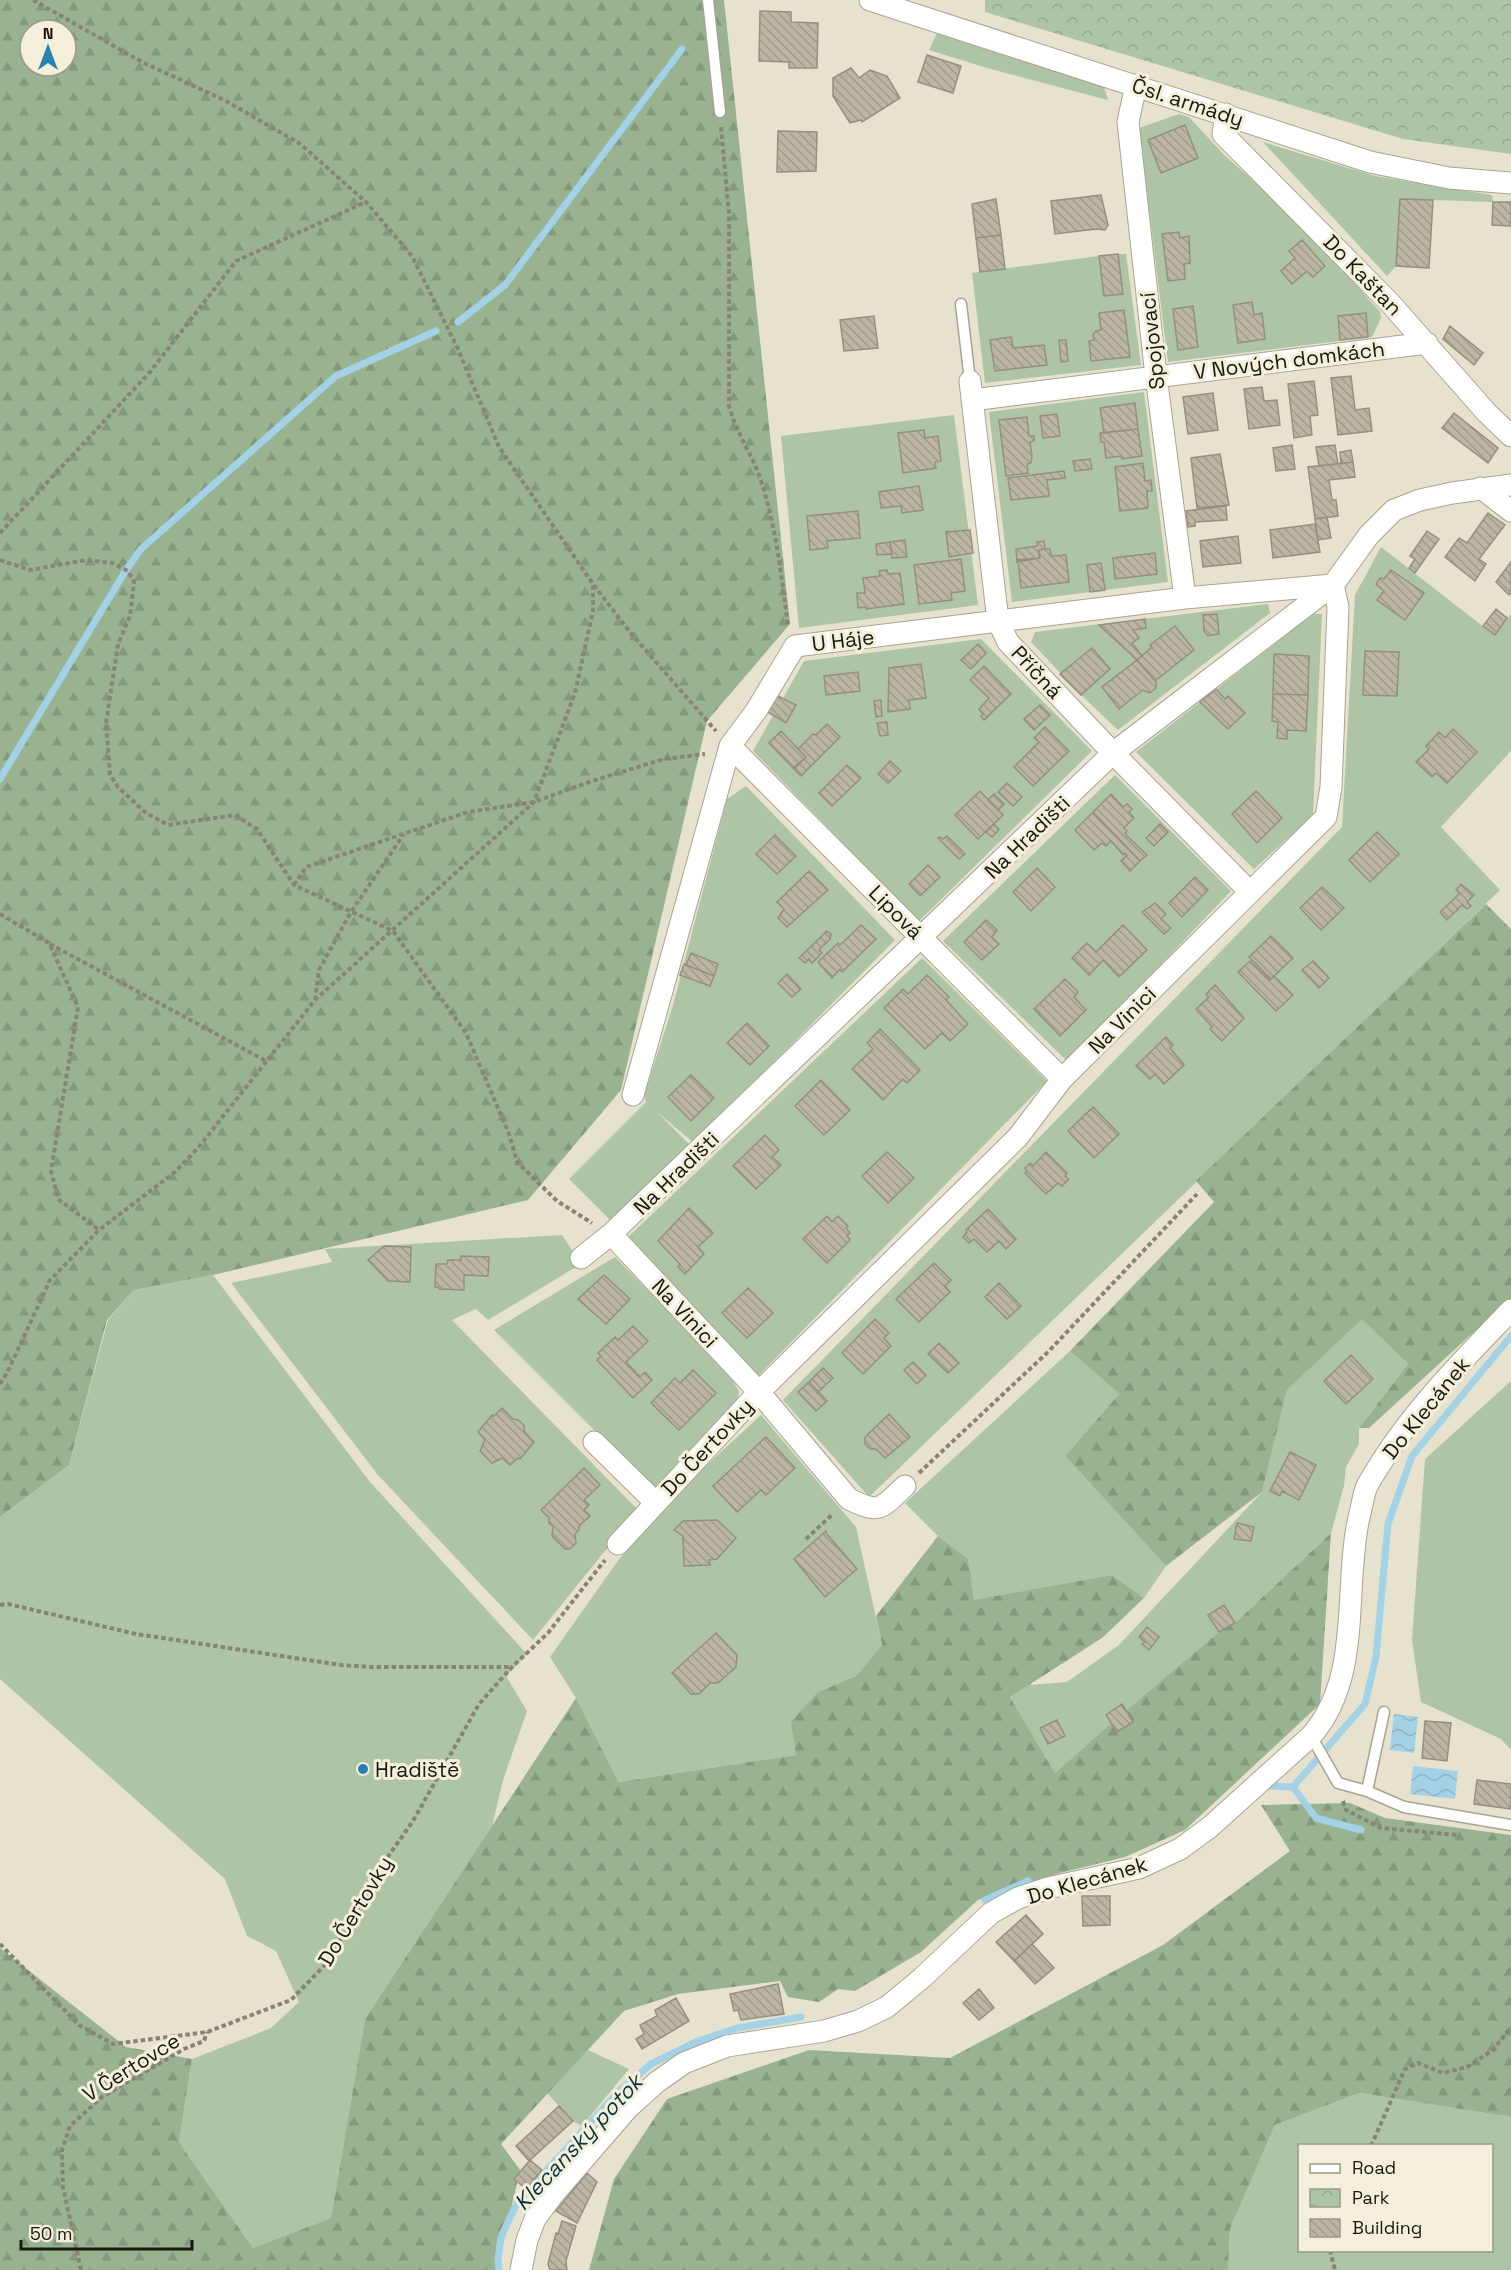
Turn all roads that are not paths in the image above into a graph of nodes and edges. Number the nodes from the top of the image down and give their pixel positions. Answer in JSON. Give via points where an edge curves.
{"nodes":[{"id":1,"x":708,"y":0,"type":"edge"},
{"id":2,"x":870,"y":0,"type":"edge"},
{"id":3,"x":1136,"y":85,"type":"junction"},
{"id":4,"x":720,"y":112,"type":"road end"},
{"id":5,"x":1226,"y":114,"type":"junction"},
{"id":6,"x":1511,"y":183,"type":"edge"},
{"id":7,"x":961,"y":304,"type":"dead end"},
{"id":8,"x":1427,"y":343,"type":"junction"},
{"id":9,"x":1156,"y":376,"type":"junction"},
{"id":10,"x":971,"y":390,"type":"junction"},
{"id":11,"x":1511,"y":436,"type":"edge"},
{"id":12,"x":1511,"y":485,"type":"edge"},
{"id":13,"x":1481,"y":488,"type":"junction"},
{"id":14,"x":1511,"y":511,"type":"edge"},
{"id":15,"x":1333,"y":585,"type":"junction"},
{"id":16,"x":1185,"y":598,"type":"junction"},
{"id":17,"x":998,"y":621,"type":"junction"},
{"id":18,"x":730,"y":746,"type":"junction"},
{"id":19,"x":1113,"y":753,"type":"junction"},
{"id":20,"x":1250,"y":892,"type":"junction"},
{"id":21,"x":922,"y":938,"type":"junction"},
{"id":22,"x":1062,"y":1079,"type":"junction"},
{"id":23,"x":633,"y":1095,"type":"dead end"},
{"id":24,"x":610,"y":1234,"type":"junction"},
{"id":25,"x":581,"y":1258,"type":"dead end"},
{"id":26,"x":1511,"y":1310,"type":"edge"},
{"id":27,"x":759,"y":1392,"type":"junction"},
{"id":28,"x":594,"y":1442,"type":"dead end"},
{"id":29,"x":905,"y":1486,"type":"road end"},
{"id":30,"x":655,"y":1502,"type":"junction"},
{"id":31,"x":618,"y":1544,"type":"road end"},
{"id":32,"x":1384,"y":1712,"type":"dead end"},
{"id":33,"x":1311,"y":1736,"type":"junction"},
{"id":34,"x":1367,"y":1791,"type":"junction"},
{"id":35,"x":1511,"y":1826,"type":"edge"},
{"id":36,"x":521,"y":2270,"type":"edge"}],
"edges":[{"from":1,"to":4,"type":"lane"},
{"from":2,"to":3,"type":"street","name":"Čsl. armády"},
{"from":3,"to":5,"type":"street","name":"Čsl. armády"},
{"from":3,"to":9,"type":"street","name":"Spojovací","via":[[1128,122]]},
{"from":5,"to":6,"type":"street","name":"Čsl. armády","via":[[1370,162],[1449,178]]},
{"from":5,"to":8,"type":"street","name":"Do Kaštan","via":[[1222,134]]},
{"from":7,"to":10,"type":"lane"},
{"from":8,"to":9,"type":"street","name":"V Nových domkách"},
{"from":8,"to":11,"type":"street","name":"Do Kaštan"},
{"from":9,"to":10,"type":"street","name":"V Nových domkách"},
{"from":9,"to":16,"type":"street","name":"Spojovací"},
{"from":10,"to":17,"type":"street","name":"Příčná"},
{"from":12,"to":13,"type":"street","name":"Na Hradišti"},
{"from":13,"to":14,"type":"street"},
{"from":13,"to":15,"type":"street","name":"Na Hradišti","via":[[1420,500],[1394,510],[1369,535]]},
{"from":15,"to":16,"type":"street","name":"U Háje"},
{"from":15,"to":19,"type":"street","name":"Na Hradišti"},
{"from":15,"to":20,"type":"street","name":"Na Vinici","via":[[1338,607],[1331,787],[1326,817]]},
{"from":16,"to":17,"type":"street","name":"U Háje"},
{"from":17,"to":18,"type":"street","name":"U Háje","via":[[795,646]]},
{"from":17,"to":19,"type":"street","name":"Příčná","via":[[1008,642]]},
{"from":18,"to":21,"type":"street","name":"Lipová"},
{"from":18,"to":23,"type":"street","name":"U Háje"},
{"from":19,"to":20,"type":"street","name":"Příčná"},
{"from":19,"to":21,"type":"street","name":"Na Hradišti"},
{"from":20,"to":22,"type":"street","name":"Na Vinici"},
{"from":21,"to":22,"type":"street","name":"Lipová"},
{"from":21,"to":24,"type":"street","name":"Na Hradišti"},
{"from":22,"to":27,"type":"street","name":"Na Vinici","via":[[1018,1137]]},
{"from":24,"to":25,"type":"street","name":"Na Hradišti"},
{"from":24,"to":27,"type":"street","name":"Na Vinici"},
{"from":26,"to":33,"type":"street","name":"Do Klecánek","via":[[1402,1431],[1366,1488],[1354,1541],[1347,1638],[1337,1695]]},
{"from":27,"to":29,"type":"street","name":"Na Vinici","via":[[849,1499],[869,1509],[883,1506]]},
{"from":27,"to":30,"type":"street","name":"Do Čertovky"},
{"from":28,"to":30,"type":"street","name":"Do Čertovky"},
{"from":30,"to":31,"type":"street","name":"Do Čertovky"},
{"from":32,"to":34,"type":"lane"},
{"from":33,"to":34,"type":"lane","via":[[1338,1783]]},
{"from":33,"to":36,"type":"street","name":"Do Klecánek","via":[[1180,1849],[1139,1868],[1018,1898],[991,1914],[887,2007],[824,2031],[728,2046],[684,2062],[628,2108],[552,2196],[526,2240]]},
{"from":34,"to":35,"type":"lane","via":[[1404,1807]]}]}
